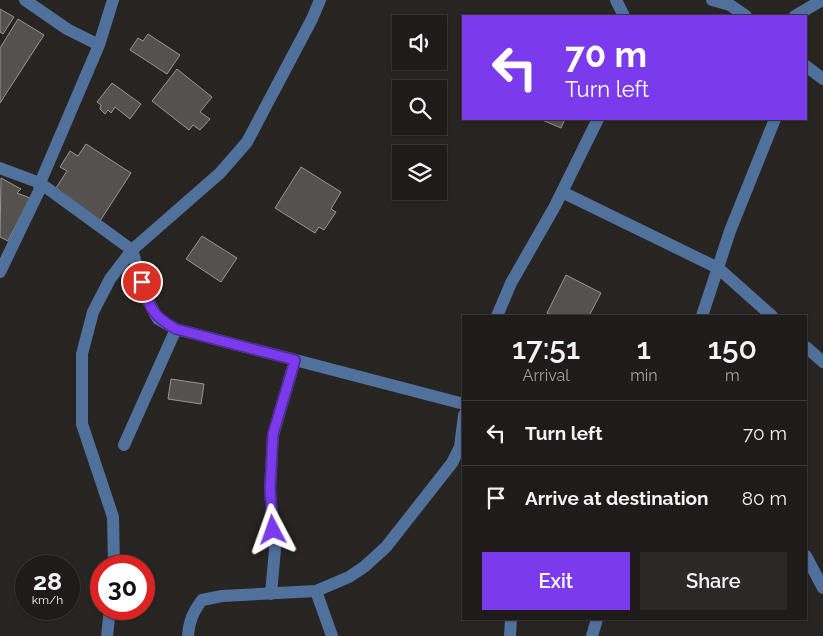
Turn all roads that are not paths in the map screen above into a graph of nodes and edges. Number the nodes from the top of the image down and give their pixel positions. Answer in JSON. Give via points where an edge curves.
{"nodes":[{"id":1,"x":25,"y":0,"type":"edge"},
{"id":2,"x":113,"y":0,"type":"edge"},
{"id":3,"x":320,"y":0,"type":"edge"},
{"id":4,"x":616,"y":0,"type":"edge"},
{"id":5,"x":712,"y":0,"type":"edge"},
{"id":6,"x":822,"y":0,"type":"edge"},
{"id":7,"x":624,"y":15,"type":"edge"},
{"id":8,"x":745,"y":15,"type":"edge"},
{"id":9,"x":797,"y":15,"type":"edge"},
{"id":10,"x":99,"y":45,"type":"junction"},
{"id":11,"x":807,"y":67,"type":"edge"},
{"id":12,"x":823,"y":79,"type":"edge"},
{"id":13,"x":598,"y":120,"type":"edge"},
{"id":14,"x":775,"y":120,"type":"edge"},
{"id":15,"x":0,"y":168,"type":"edge"},
{"id":16,"x":40,"y":183,"type":"junction"},
{"id":17,"x":562,"y":192,"type":"junction"},
{"id":18,"x":132,"y":250,"type":"junction"},
{"id":19,"x":718,"y":268,"type":"junction"},
{"id":20,"x":0,"y":272,"type":"edge"},
{"id":21,"x":497,"y":315,"type":"edge"},
{"id":22,"x":702,"y":315,"type":"edge"},
{"id":23,"x":771,"y":315,"type":"edge"},
{"id":24,"x":176,"y":329,"type":"junction"},
{"id":25,"x":807,"y":348,"type":"edge"},
{"id":26,"x":295,"y":360,"type":"junction"},
{"id":27,"x":823,"y":362,"type":"edge"},
{"id":28,"x":462,"y":403,"type":"edge"},
{"id":29,"x":462,"y":431,"type":"edge"},
{"id":30,"x":124,"y":445,"type":"dead end"},
{"id":31,"x":114,"y":555,"type":"edge"},
{"id":32,"x":807,"y":558,"type":"edge"},
{"id":33,"x":823,"y":588,"type":"edge"},
{"id":34,"x":316,"y":591,"type":"junction"},
{"id":35,"x":271,"y":594,"type":"junction"},
{"id":36,"x":109,"y":620,"type":"edge"},
{"id":37,"x":510,"y":620,"type":"edge"},
{"id":38,"x":597,"y":620,"type":"edge"},
{"id":39,"x":107,"y":636,"type":"edge"},
{"id":40,"x":188,"y":636,"type":"edge"},
{"id":41,"x":332,"y":636,"type":"edge"},
{"id":42,"x":510,"y":636,"type":"edge"},
{"id":43,"x":592,"y":636,"type":"edge"}],
"edges":[{"from":1,"to":10,"type":"street","via":[[67,29]]},
{"from":2,"to":10,"type":"street"},
{"from":3,"to":18,"type":"street","via":[[247,142],[220,173]]},
{"from":4,"to":7,"type":"street"},
{"from":5,"to":8,"type":"street","via":[[730,5]]},
{"from":6,"to":9,"type":"street"},
{"from":10,"to":16,"type":"street"},
{"from":11,"to":12,"type":"street"},
{"from":13,"to":17,"type":"street"},
{"from":14,"to":19,"type":"street"},
{"from":15,"to":16,"type":"street"},
{"from":16,"to":18,"type":"street"},
{"from":16,"to":20,"type":"street"},
{"from":17,"to":19,"type":"street"},
{"from":17,"to":21,"type":"street","via":[[511,283]]},
{"from":18,"to":24,"type":"street","via":[[147,298],[158,319]]},
{"from":18,"to":31,"type":"street","via":[[110,279],[93,312],[82,354],[82,424],[113,518]]},
{"from":19,"to":22,"type":"street"},
{"from":19,"to":23,"type":"street"},
{"from":24,"to":26,"type":"street"},
{"from":24,"to":30,"type":"street"},
{"from":25,"to":27,"type":"street"},
{"from":26,"to":28,"type":"street"},
{"from":26,"to":35,"type":"street","via":[[273,434],[270,490],[275,549]]},
{"from":29,"to":34,"type":"street","via":[[460,447],[452,463],[386,547],[364,568]]},
{"from":32,"to":33,"type":"street"},
{"from":34,"to":35,"type":"street"},
{"from":34,"to":41,"type":"street"},
{"from":35,"to":40,"type":"street","via":[[202,600],[193,611]]},
{"from":36,"to":39,"type":"street"},
{"from":37,"to":42,"type":"street"},
{"from":38,"to":43,"type":"street"}]}
